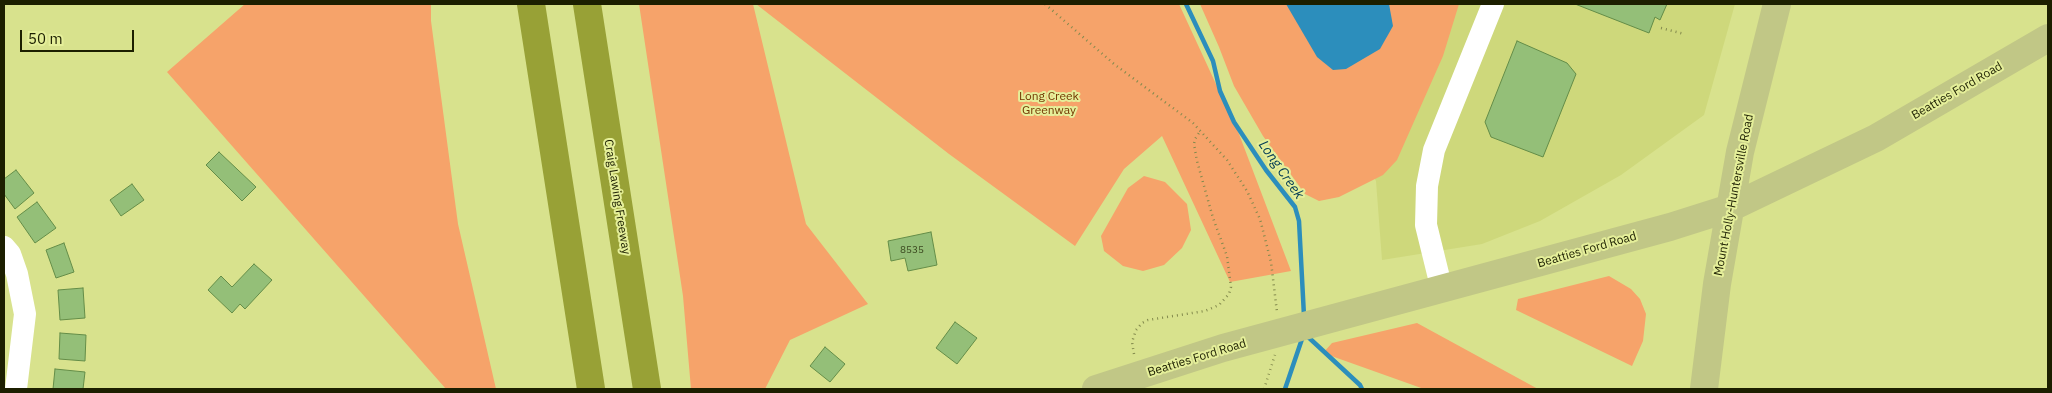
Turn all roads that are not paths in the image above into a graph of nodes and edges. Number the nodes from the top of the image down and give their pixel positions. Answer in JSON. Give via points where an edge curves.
{"nodes":[{"id":1,"x":531,"y":4,"type":"edge"},
{"id":2,"x":587,"y":4,"type":"edge"},
{"id":3,"x":1493,"y":4,"type":"edge"},
{"id":4,"x":1777,"y":4,"type":"edge"},
{"id":5,"x":2048,"y":38,"type":"edge"},
{"id":6,"x":1730,"y":208,"type":"junction"},
{"id":7,"x":4,"y":247,"type":"edge"},
{"id":8,"x":1442,"y":290,"type":"junction"},
{"id":9,"x":16,"y":389,"type":"edge"},
{"id":10,"x":591,"y":389,"type":"edge"},
{"id":11,"x":647,"y":389,"type":"edge"},
{"id":12,"x":1096,"y":389,"type":"edge"},
{"id":13,"x":1704,"y":389,"type":"edge"}],
"edges":[{"from":1,"to":10,"type":"highway"},
{"from":2,"to":11,"type":"highway","name":"Craig Lawing Freeway"},
{"from":3,"to":8,"type":"street","via":[[1434,150],[1427,186],[1426,226]]},
{"from":4,"to":6,"type":"main road","name":"Mount Holly-Huntersville Road","via":[[1740,152]]},
{"from":5,"to":6,"type":"main road","name":"Beatties Ford Road","via":[[1876,138]]},
{"from":6,"to":8,"type":"main road","name":"Beatties Ford Road"},
{"from":6,"to":13,"type":"main road","name":"Mount Holly-Huntersville Road"},
{"from":7,"to":9,"type":"street","via":[[17,274],[25,314]]},
{"from":8,"to":12,"type":"main road","name":"Beatties Ford Road","via":[[1378,307],[1264,346],[1223,348]]}]}
